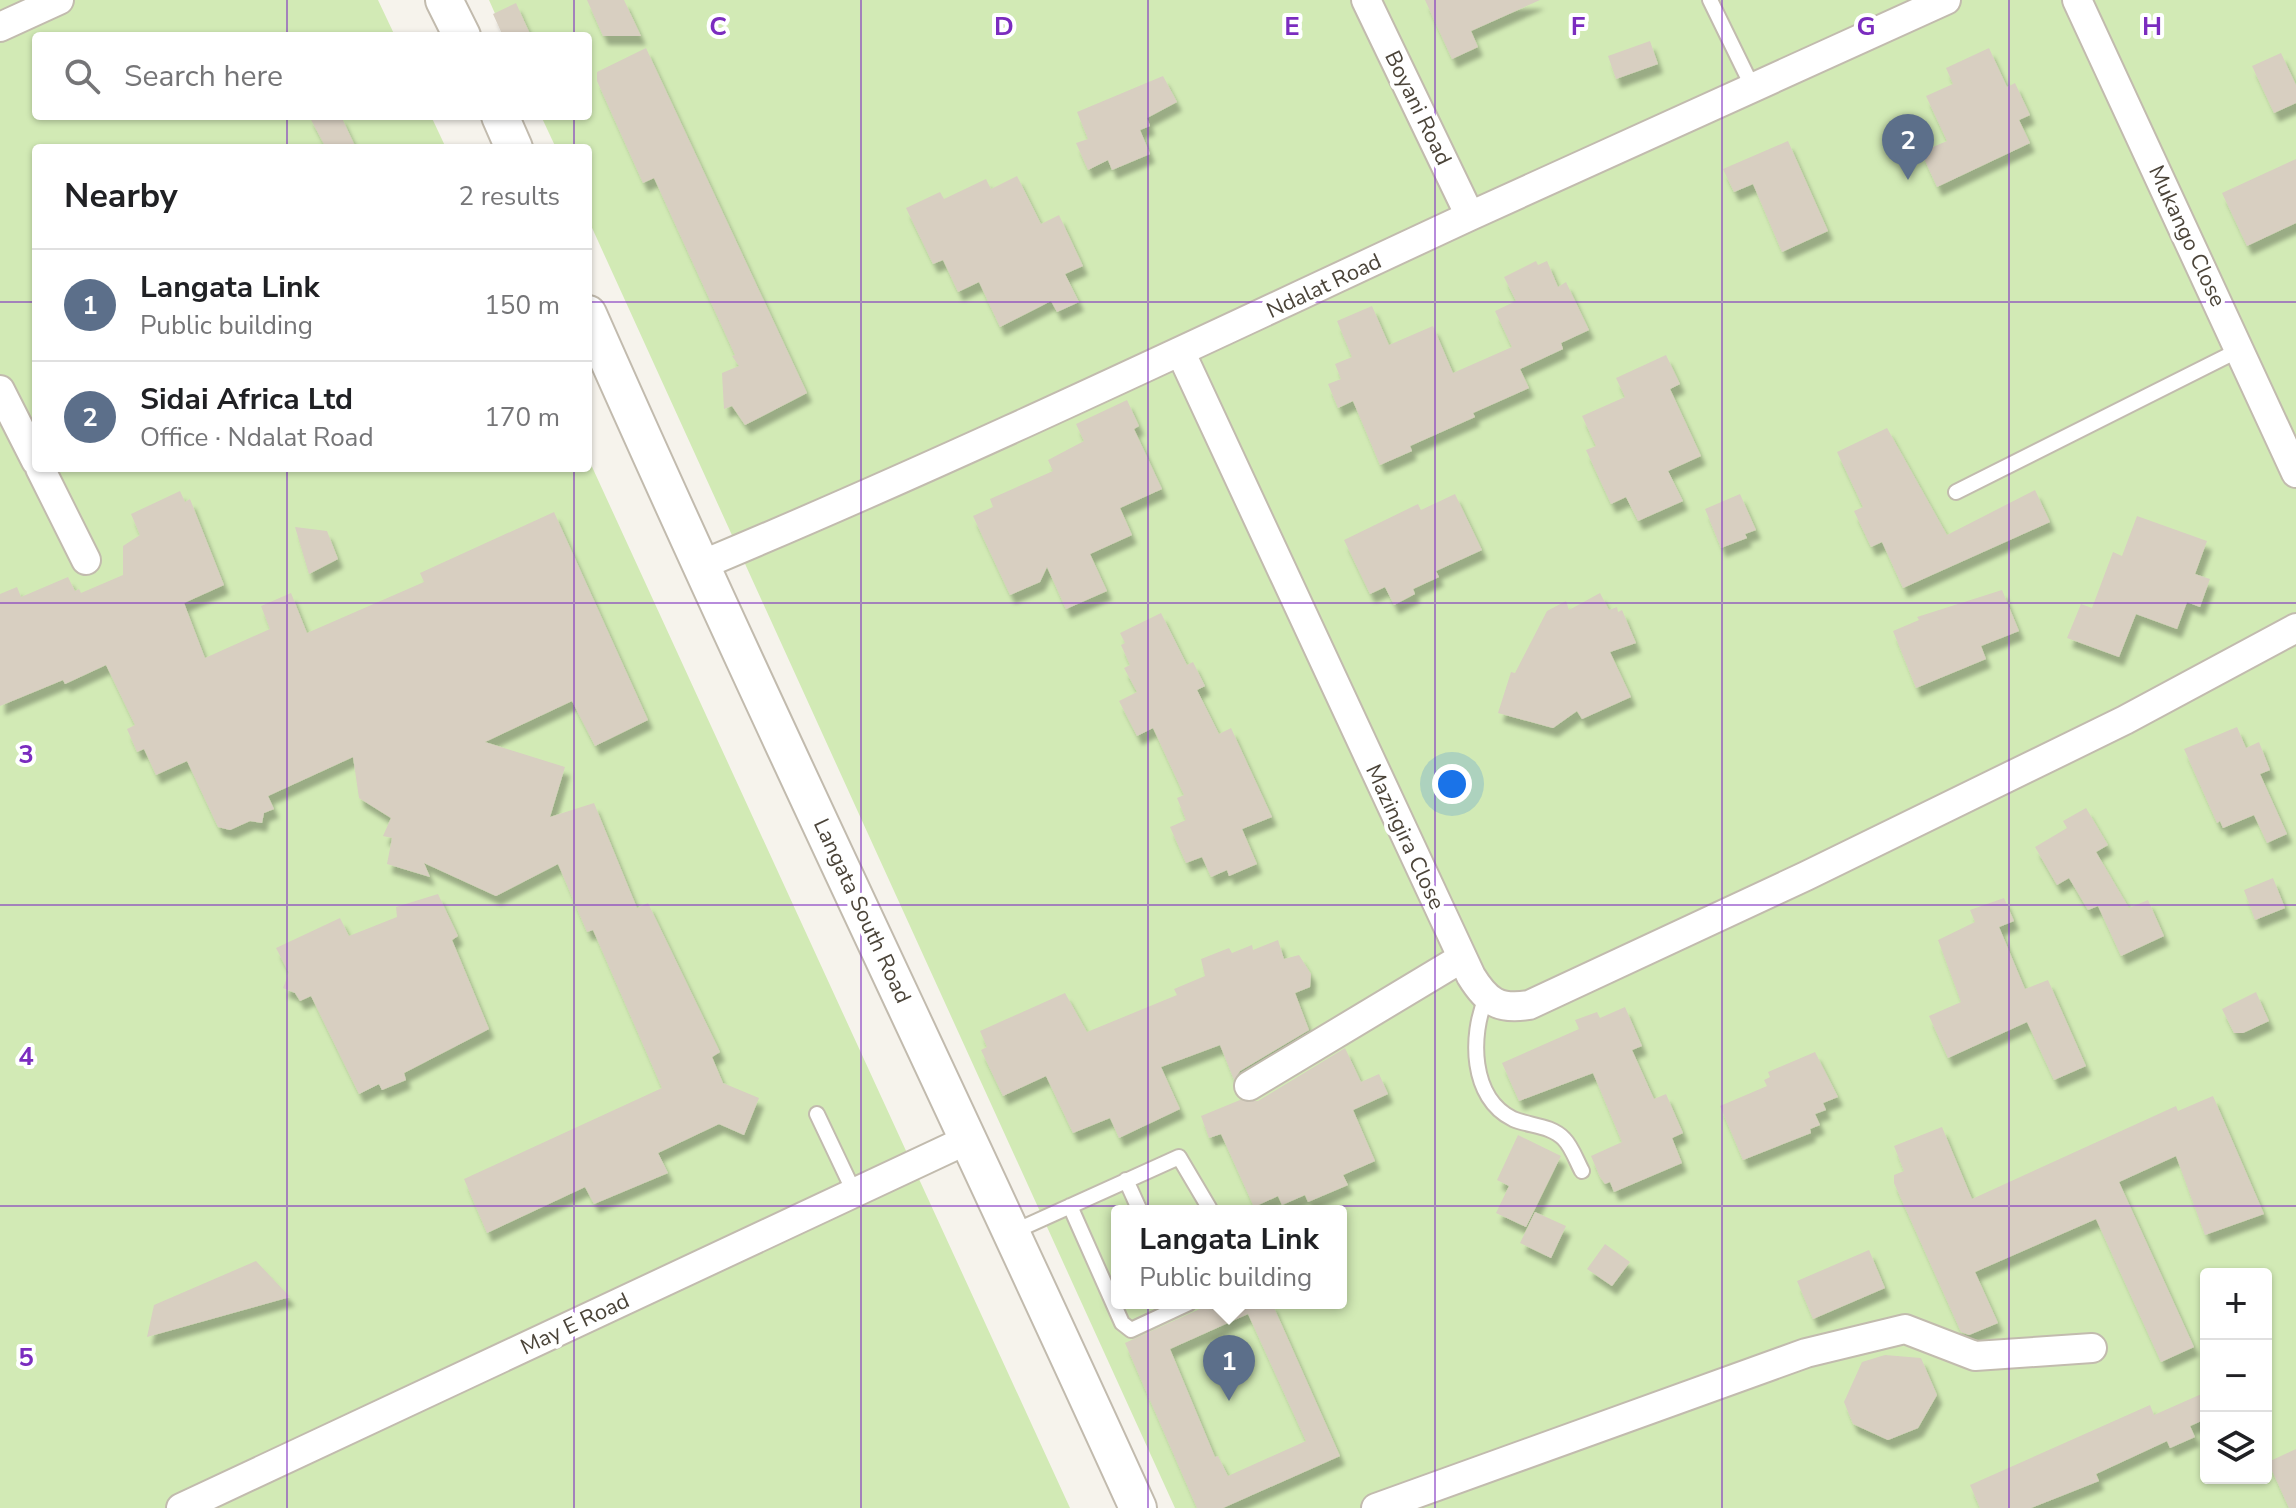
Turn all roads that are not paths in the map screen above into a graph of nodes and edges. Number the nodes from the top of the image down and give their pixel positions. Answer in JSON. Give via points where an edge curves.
{"nodes":[{"id":1,"x":59,"y":0,"type":"edge"},
{"id":2,"x":444,"y":0,"type":"edge"},
{"id":3,"x":1366,"y":0,"type":"edge"},
{"id":4,"x":1710,"y":0,"type":"edge"},
{"id":5,"x":1946,"y":0,"type":"edge"},
{"id":6,"x":2077,"y":0,"type":"edge"},
{"id":7,"x":0,"y":27,"type":"edge"},
{"id":8,"x":460,"y":32,"type":"edge"},
{"id":9,"x":1753,"y":88,"type":"junction"},
{"id":10,"x":502,"y":120,"type":"edge"},
{"id":11,"x":512,"y":144,"type":"edge"},
{"id":12,"x":1470,"y":216,"type":"junction"},
{"id":13,"x":592,"y":323,"type":"edge"},
{"id":14,"x":2239,"y":350,"type":"junction"},
{"id":15,"x":1181,"y":353,"type":"junction"},
{"id":16,"x":0,"y":390,"type":"edge"},
{"id":17,"x":32,"y":453,"type":"edge"},
{"id":18,"x":42,"y":472,"type":"edge"},
{"id":19,"x":2296,"y":473,"type":"edge"},
{"id":20,"x":1956,"y":492,"type":"dead end"},
{"id":21,"x":86,"y":560,"type":"dead end"},
{"id":22,"x":699,"y":566,"type":"junction"},
{"id":23,"x":2296,"y":628,"type":"edge"},
{"id":24,"x":1462,"y":958,"type":"junction"},
{"id":25,"x":1486,"y":998,"type":"junction"},
{"id":26,"x":1249,"y":1086,"type":"dead end"},
{"id":27,"x":817,"y":1114,"type":"dead end"},
{"id":28,"x":969,"y":1139,"type":"junction"},
{"id":29,"x":1582,"y":1171,"type":"dead end"},
{"id":30,"x":1126,"y":1180,"type":"junction"},
{"id":31,"x":855,"y":1194,"type":"junction"},
{"id":32,"x":1137,"y":1205,"type":"edge"},
{"id":33,"x":1207,"y":1205,"type":"edge"},
{"id":34,"x":1070,"y":1206,"type":"junction"},
{"id":35,"x":1013,"y":1232,"type":"junction"},
{"id":36,"x":1111,"y":1298,"type":"edge"},
{"id":37,"x":1116,"y":1309,"type":"edge"},
{"id":38,"x":1174,"y":1309,"type":"edge"},
{"id":39,"x":2092,"y":1348,"type":"dead end"},
{"id":40,"x":181,"y":1508,"type":"edge"},
{"id":41,"x":1138,"y":1508,"type":"edge"},
{"id":42,"x":1376,"y":1508,"type":"edge"}],
"edges":[{"from":1,"to":7,"type":"street"},
{"from":2,"to":8,"type":"street"},
{"from":3,"to":12,"type":"street","name":"Boyani Road"},
{"from":4,"to":9,"type":"lane"},
{"from":5,"to":9,"type":"street","name":"Ndalat Road"},
{"from":6,"to":14,"type":"street","name":"Mukango Close"},
{"from":9,"to":12,"type":"street","name":"Ndalat Road"},
{"from":10,"to":11,"type":"street"},
{"from":12,"to":15,"type":"street","name":"Ndalat Road"},
{"from":13,"to":22,"type":"street","name":"Langata South Road"},
{"from":14,"to":19,"type":"street","name":"Mukango Close"},
{"from":14,"to":20,"type":"lane"},
{"from":15,"to":22,"type":"street","name":"Ndalat Road"},
{"from":15,"to":24,"type":"street","name":"Mazingira Close"},
{"from":16,"to":17,"type":"street"},
{"from":18,"to":21,"type":"street"},
{"from":22,"to":28,"type":"street","name":"Langata South Road"},
{"from":23,"to":25,"type":"street","via":[[2125,720],[1529,1005],[1503,1008]]},
{"from":24,"to":25,"type":"street","name":"Mazingira Close"},
{"from":24,"to":26,"type":"street"},
{"from":25,"to":29,"type":"lane","via":[[1474,1045],[1485,1087],[1508,1116],[1564,1139]]},
{"from":27,"to":31,"type":"lane"},
{"from":28,"to":31,"type":"street","name":"May E Road"},
{"from":28,"to":35,"type":"street","name":"Langata South Road"},
{"from":30,"to":32,"type":"lane"},
{"from":30,"to":33,"type":"lane","via":[[1179,1157]]},
{"from":30,"to":34,"type":"lane"},
{"from":31,"to":40,"type":"street","name":"May E Road"},
{"from":34,"to":35,"type":"lane"},
{"from":34,"to":36,"type":"lane"},
{"from":35,"to":41,"type":"street","name":"Langata South Road"},
{"from":37,"to":38,"type":"lane","via":[[1131,1330]]},
{"from":39,"to":42,"type":"street","via":[[1975,1356],[1905,1329],[1806,1353]]}]}
